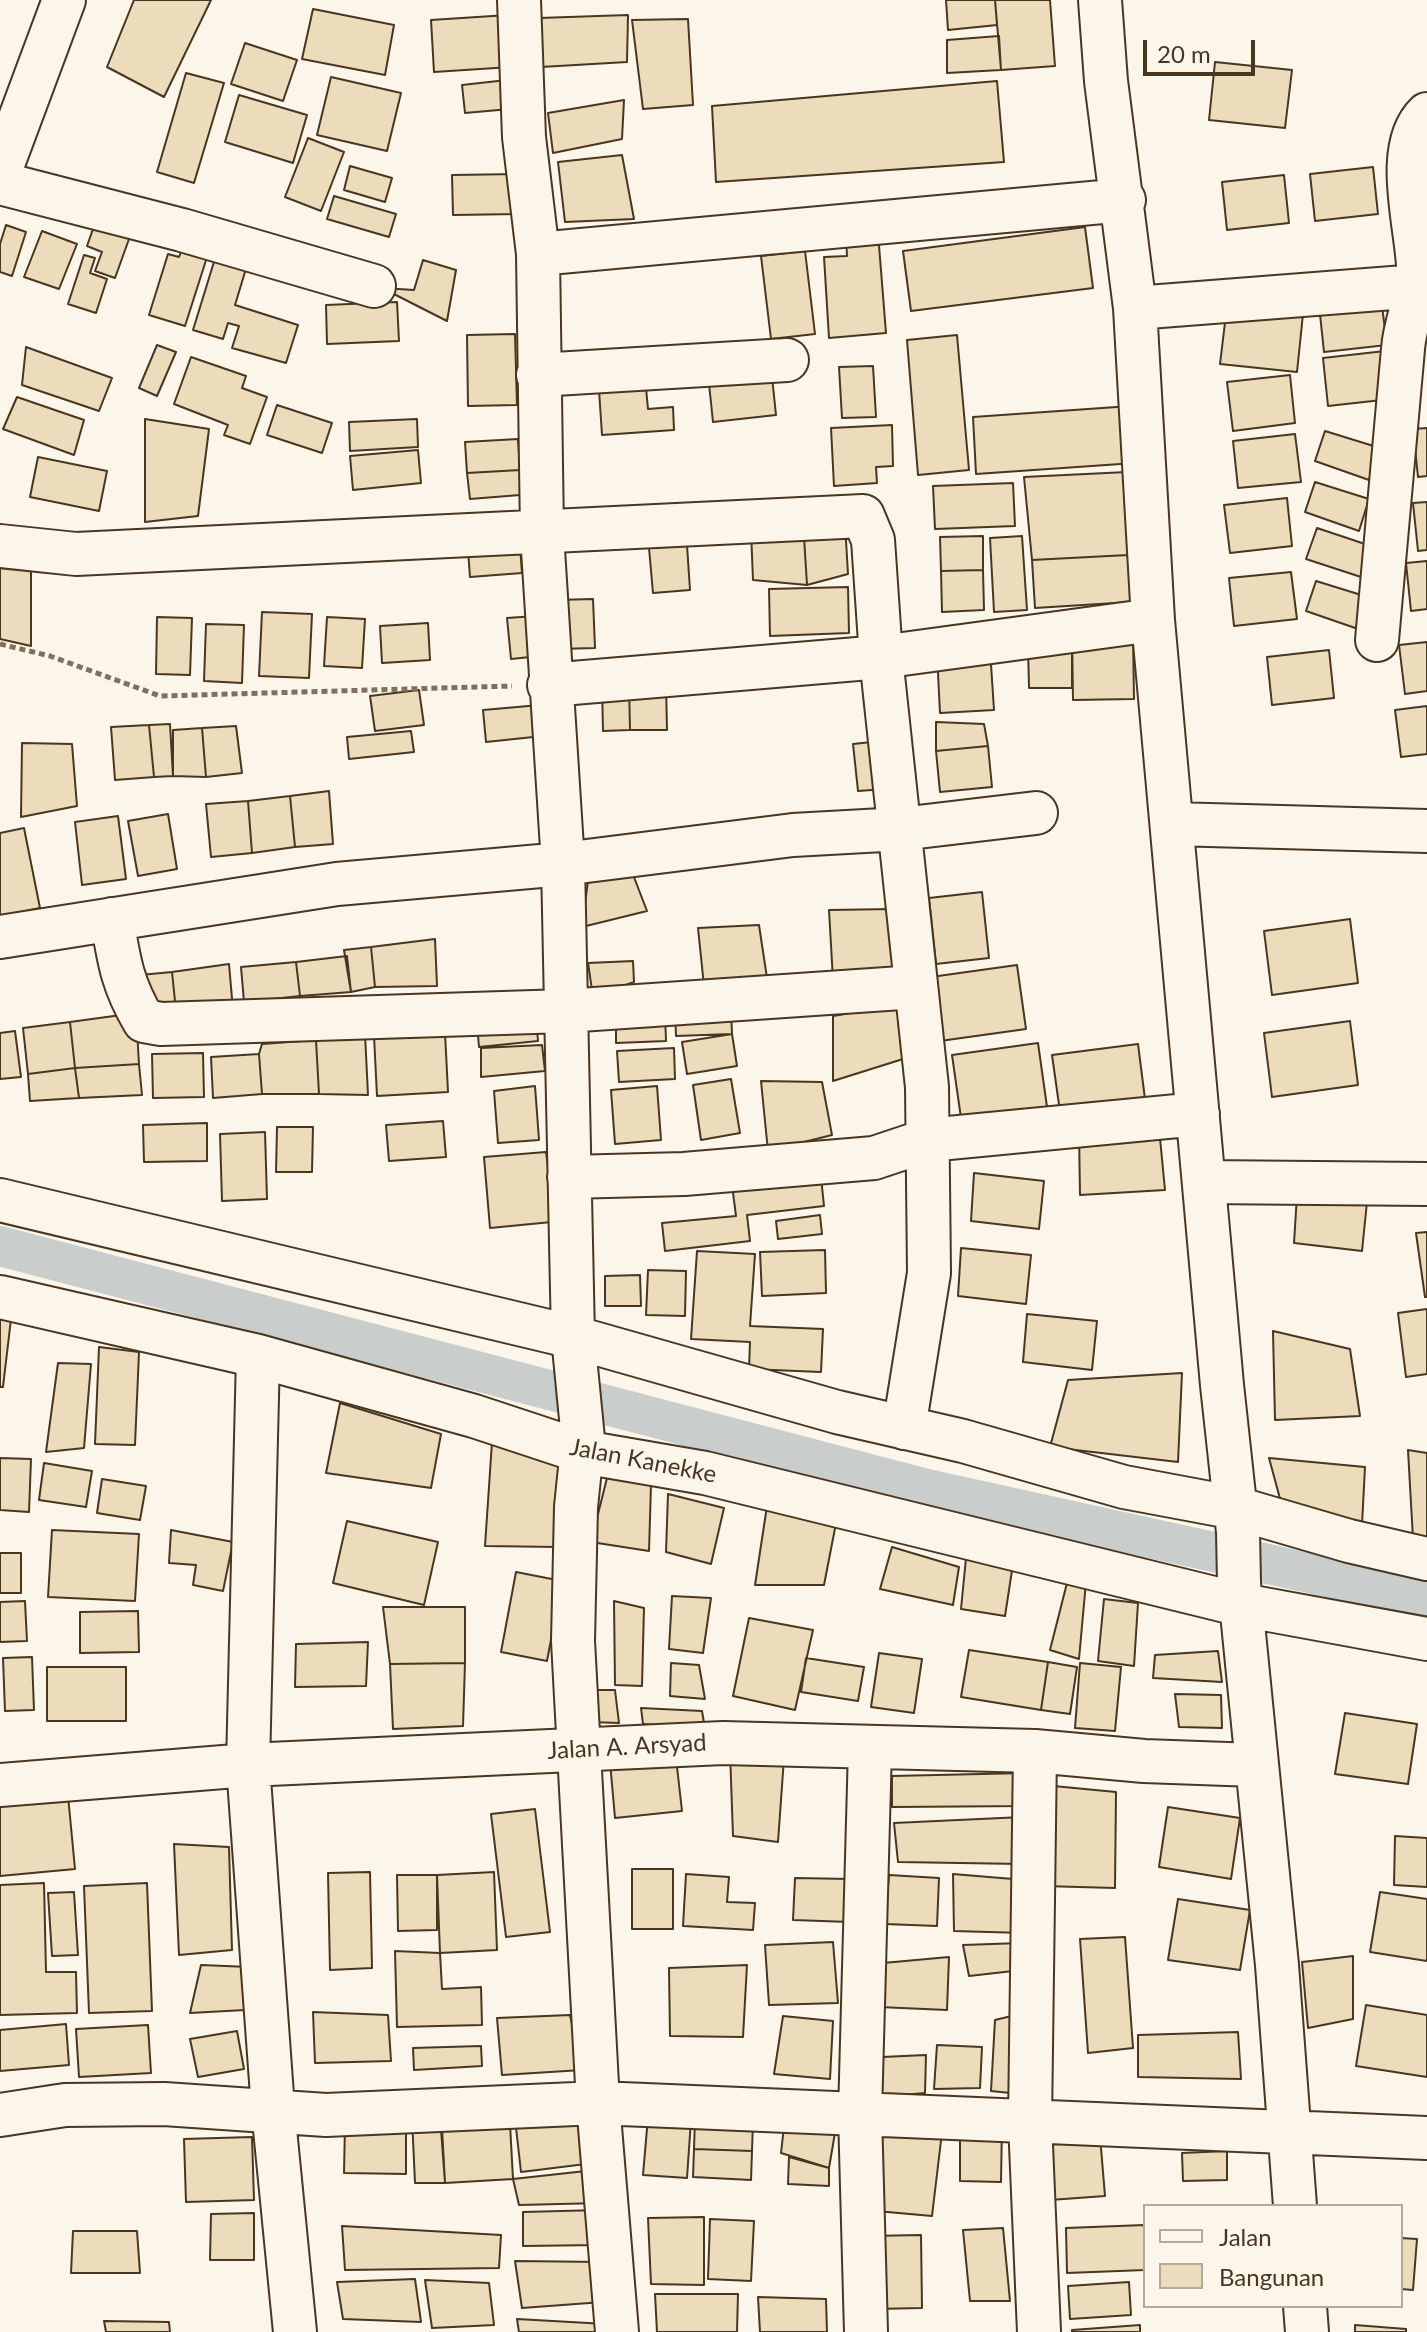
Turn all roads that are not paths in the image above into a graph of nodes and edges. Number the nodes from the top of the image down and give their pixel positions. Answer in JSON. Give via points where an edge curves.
{"nodes":[{"id":1,"x":64,"y":0,"type":"edge"},
{"id":2,"x":519,"y":0,"type":"edge"},
{"id":3,"x":1100,"y":0,"type":"edge"},
{"id":4,"x":1427,"y":114,"type":"edge"},
{"id":5,"x":0,"y":172,"type":"edge"},
{"id":6,"x":0,"y":183,"type":"edge"},
{"id":7,"x":1124,"y":200,"type":"junction"},
{"id":8,"x":538,"y":254,"type":"junction"},
{"id":9,"x":1421,"y":272,"type":"edge"},
{"id":10,"x":374,"y":286,"type":"dead end"},
{"id":11,"x":1135,"y":308,"type":"junction"},
{"id":12,"x":787,"y":360,"type":"dead end"},
{"id":13,"x":538,"y":375,"type":"junction"},
{"id":14,"x":542,"y":534,"type":"junction"},
{"id":15,"x":0,"y":546,"type":"edge"},
{"id":16,"x":1153,"y":620,"type":"junction"},
{"id":17,"x":1377,"y":640,"type":"dead end"},
{"id":18,"x":881,"y":657,"type":"junction"},
{"id":19,"x":549,"y":685,"type":"junction"},
{"id":20,"x":1036,"y":813,"type":"dead end"},
{"id":21,"x":1172,"y":824,"type":"junction"},
{"id":22,"x":901,"y":829,"type":"junction"},
{"id":23,"x":1427,"y":831,"type":"edge"},
{"id":24,"x":563,"y":864,"type":"junction"},
{"id":25,"x":112,"y":919,"type":"junction"},
{"id":26,"x":0,"y":937,"type":"edge"},
{"id":27,"x":916,"y":987,"type":"junction"},
{"id":28,"x":565,"y":1011,"type":"junction"},
{"id":29,"x":1198,"y":1114,"type":"junction"},
{"id":30,"x":928,"y":1140,"type":"junction"},
{"id":31,"x":569,"y":1177,"type":"junction"},
{"id":32,"x":1204,"y":1182,"type":"junction"},
{"id":33,"x":1427,"y":1184,"type":"edge"},
{"id":34,"x":0,"y":1200,"type":"edge"},
{"id":35,"x":0,"y":1297,"type":"edge"},
{"id":36,"x":575,"y":1349,"type":"junction"},
{"id":37,"x":258,"y":1356,"type":"junction"},
{"id":38,"x":904,"y":1428,"type":"junction"},
{"id":39,"x":583,"y":1446,"type":"junction"},
{"id":40,"x":1237,"y":1520,"type":"junction"},
{"id":41,"x":1427,"y":1559,"type":"edge"},
{"id":42,"x":1240,"y":1594,"type":"junction"},
{"id":43,"x":1427,"y":1639,"type":"edge"},
{"id":44,"x":870,"y":1748,"type":"junction"},
{"id":45,"x":580,"y":1749,"type":"junction"},
{"id":46,"x":1035,"y":1751,"type":"junction"},
{"id":47,"x":248,"y":1765,"type":"junction"},
{"id":48,"x":1255,"y":1765,"type":"junction"},
{"id":49,"x":0,"y":1785,"type":"edge"},
{"id":50,"x":598,"y":2103,"type":"junction"},
{"id":51,"x":273,"y":2109,"type":"junction"},
{"id":52,"x":860,"y":2114,"type":"junction"},
{"id":53,"x":0,"y":2115,"type":"edge"},
{"id":54,"x":1030,"y":2122,"type":"junction"},
{"id":55,"x":1288,"y":2132,"type":"junction"},
{"id":56,"x":1427,"y":2138,"type":"edge"},
{"id":57,"x":1295,"y":2204,"type":"edge"},
{"id":58,"x":1305,"y":2308,"type":"edge"},
{"id":59,"x":295,"y":2332,"type":"edge"},
{"id":60,"x":617,"y":2332,"type":"edge"},
{"id":61,"x":866,"y":2332,"type":"edge"},
{"id":62,"x":1039,"y":2332,"type":"edge"},
{"id":63,"x":1307,"y":2332,"type":"edge"}],
"edges":[{"from":1,"to":5,"type":"street"},
{"from":2,"to":8,"type":"street","via":[[524,137]]},
{"from":3,"to":7,"type":"street"},
{"from":4,"to":9,"type":"street","via":[[1411,141],[1410,197]]},
{"from":6,"to":10,"type":"street"},
{"from":7,"to":8,"type":"street"},
{"from":7,"to":11,"type":"street"},
{"from":8,"to":13,"type":"street"},
{"from":9,"to":11,"type":"street"},
{"from":9,"to":17,"type":"street","via":[[1404,337]]},
{"from":11,"to":16,"type":"street"},
{"from":12,"to":13,"type":"street"},
{"from":13,"to":14,"type":"street"},
{"from":14,"to":15,"type":"street","via":[[76,554]]},
{"from":14,"to":18,"type":"street","via":[[863,516],[873,540]]},
{"from":14,"to":19,"type":"street"},
{"from":16,"to":18,"type":"street"},
{"from":16,"to":21,"type":"street"},
{"from":18,"to":19,"type":"street"},
{"from":18,"to":22,"type":"street"},
{"from":19,"to":24,"type":"street"},
{"from":20,"to":22,"type":"street"},
{"from":21,"to":23,"type":"street"},
{"from":21,"to":29,"type":"street"},
{"from":22,"to":24,"type":"street","via":[[793,835]]},
{"from":22,"to":27,"type":"street"},
{"from":24,"to":25,"type":"street","via":[[337,884]]},
{"from":24,"to":28,"type":"street"},
{"from":25,"to":26,"type":"street"},
{"from":25,"to":28,"type":"street","via":[[121,977],[144,1021]]},
{"from":27,"to":28,"type":"street"},
{"from":27,"to":30,"type":"street"},
{"from":28,"to":31,"type":"street"},
{"from":29,"to":30,"type":"street"},
{"from":29,"to":32,"type":"street"},
{"from":30,"to":31,"type":"street","via":[[874,1158],[684,1174]]},
{"from":30,"to":38,"type":"street","via":[[929,1273]]},
{"from":31,"to":36,"type":"street"},
{"from":32,"to":33,"type":"street"},
{"from":32,"to":40,"type":"street"},
{"from":34,"to":36,"type":"street"},
{"from":35,"to":37,"type":"street","name":"Jalan Kanekke"},
{"from":36,"to":38,"type":"street"},
{"from":36,"to":39,"type":"street"},
{"from":37,"to":39,"type":"street","name":"Jalan Kanekke"},
{"from":37,"to":47,"type":"street"},
{"from":38,"to":40,"type":"street"},
{"from":39,"to":42,"type":"street","name":"Jalan Kanekke"},
{"from":39,"to":45,"type":"street","via":[[573,1641]]},
{"from":40,"to":41,"type":"street"},
{"from":40,"to":42,"type":"street"},
{"from":42,"to":43,"type":"street","name":"Jalan Kanekke"},
{"from":42,"to":48,"type":"street"},
{"from":44,"to":45,"type":"street","name":"Jalan A. Arsyad","via":[[723,1743]]},
{"from":44,"to":46,"type":"street","name":"Jalan A. Arsyad"},
{"from":44,"to":52,"type":"street"},
{"from":45,"to":47,"type":"street","name":"Jalan A. Arsyad"},
{"from":45,"to":50,"type":"street"},
{"from":46,"to":48,"type":"street","name":"Jalan A. Arsyad"},
{"from":46,"to":54,"type":"street"},
{"from":47,"to":49,"type":"street","name":"Jalan A. Arsyad"},
{"from":47,"to":51,"type":"street"},
{"from":48,"to":55,"type":"street","via":[[1277,1965]]},
{"from":50,"to":51,"type":"street","via":[[326,2115]]},
{"from":50,"to":52,"type":"street"},
{"from":50,"to":60,"type":"street"},
{"from":51,"to":53,"type":"street","via":[[65,2105]]},
{"from":51,"to":59,"type":"street"},
{"from":52,"to":54,"type":"street"},
{"from":52,"to":61,"type":"street"},
{"from":54,"to":55,"type":"street"},
{"from":54,"to":62,"type":"street"},
{"from":55,"to":56,"type":"street"},
{"from":55,"to":57,"type":"street"},
{"from":58,"to":63,"type":"street"}]}
